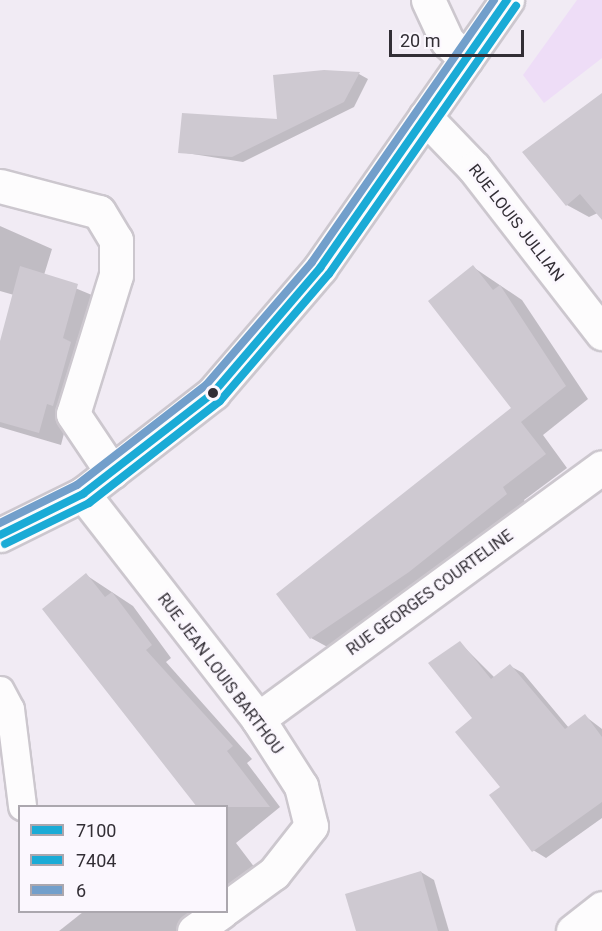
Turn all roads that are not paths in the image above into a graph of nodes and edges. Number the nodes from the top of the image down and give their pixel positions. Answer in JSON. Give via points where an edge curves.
{"nodes":[{"id":1,"x":428,"y":0,"type":"edge"},
{"id":2,"x":507,"y":0,"type":"edge"},
{"id":3,"x":466,"y":59,"type":"junction"},
{"id":4,"x":425,"y":117,"type":"junction"},
{"id":5,"x":0,"y":186,"type":"edge"},
{"id":6,"x":596,"y":314,"type":"edge"},
{"id":7,"x":602,"y":467,"type":"edge"},
{"id":8,"x":112,"y":472,"type":"junction"},
{"id":9,"x":83,"y":494,"type":"junction"},
{"id":10,"x":0,"y":535,"type":"edge"},
{"id":11,"x":0,"y":690,"type":"edge"},
{"id":12,"x":258,"y":718,"type":"junction"},
{"id":13,"x":22,"y":805,"type":"edge"},
{"id":14,"x":228,"y":907,"type":"edge"},
{"id":15,"x":602,"y":908,"type":"edge"},
{"id":16,"x":220,"y":913,"type":"edge"},
{"id":17,"x":194,"y":931,"type":"edge"},
{"id":18,"x":573,"y":931,"type":"edge"}],
"edges":[{"from":1,"to":3,"type":"street","via":[[447,40]]},
{"from":2,"to":3,"type":"street"},
{"from":3,"to":4,"type":"street"},
{"from":4,"to":6,"type":"street","name":"RUE LOUIS JULLIAN","via":[[474,168]]},
{"from":4,"to":8,"type":"street","via":[[272,330],[213,393]]},
{"from":5,"to":8,"type":"street","via":[[99,212],[116,240],[116,275],[73,414]]},
{"from":7,"to":12,"type":"street","name":"RUE GEORGES COURTELINE"},
{"from":8,"to":9,"type":"street"},
{"from":9,"to":10,"type":"street"},
{"from":9,"to":12,"type":"street","name":"RUE JEAN LOUIS BARTHOU"},
{"from":11,"to":13,"type":"lane","via":[[10,709]]},
{"from":12,"to":14,"type":"street","name":"RUE JEAN LOUIS BARTHOU","via":[[301,786],[311,826],[274,873]]},
{"from":15,"to":18,"type":"street"},
{"from":16,"to":17,"type":"street"}]}
